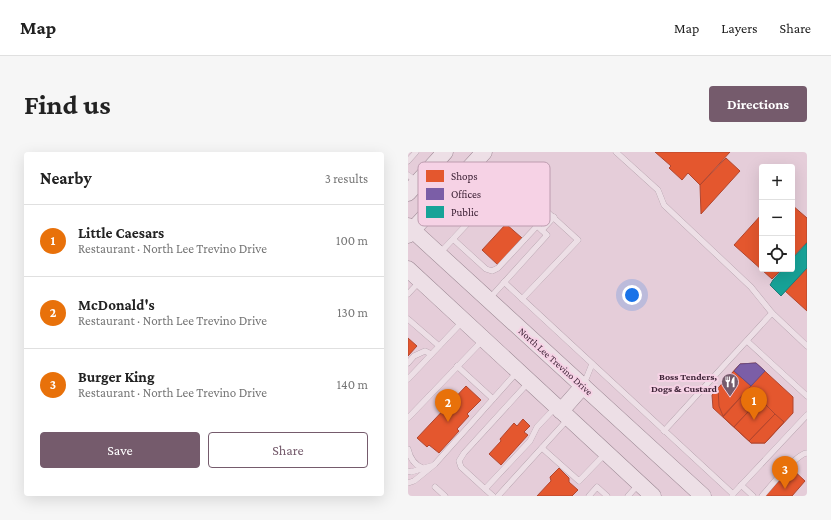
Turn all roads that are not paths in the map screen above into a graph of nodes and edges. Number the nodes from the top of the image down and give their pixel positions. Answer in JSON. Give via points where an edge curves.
{"nodes":[{"id":1,"x":416,"y":152,"type":"edge"},
{"id":2,"x":445,"y":152,"type":"edge"},
{"id":3,"x":484,"y":152,"type":"edge"},
{"id":4,"x":616,"y":152,"type":"edge"},
{"id":5,"x":408,"y":160,"type":"edge"},
{"id":6,"x":434,"y":162,"type":"edge"},
{"id":7,"x":475,"y":162,"type":"edge"},
{"id":8,"x":550,"y":214,"type":"edge"},
{"id":9,"x":554,"y":218,"type":"junction"},
{"id":10,"x":550,"y":221,"type":"edge"},
{"id":11,"x":418,"y":222,"type":"edge"},
{"id":12,"x":465,"y":226,"type":"edge"},
{"id":13,"x":543,"y":226,"type":"edge"},
{"id":14,"x":540,"y":228,"type":"junction"},
{"id":15,"x":410,"y":230,"type":"edge"},
{"id":16,"x":453,"y":239,"type":"junction"},
{"id":17,"x":439,"y":254,"type":"junction"},
{"id":18,"x":408,"y":269,"type":"edge"},
{"id":19,"x":420,"y":280,"type":"junction"},
{"id":20,"x":504,"y":282,"type":"junction"},
{"id":21,"x":408,"y":294,"type":"edge"},
{"id":22,"x":522,"y":299,"type":"junction"},
{"id":23,"x":489,"y":300,"type":"junction"},
{"id":24,"x":772,"y":313,"type":"junction"},
{"id":25,"x":408,"y":319,"type":"edge"},
{"id":26,"x":464,"y":320,"type":"junction"},
{"id":27,"x":484,"y":339,"type":"junction"},
{"id":28,"x":747,"y":341,"type":"junction"},
{"id":29,"x":439,"y":346,"type":"junction"},
{"id":30,"x":807,"y":346,"type":"edge"},
{"id":31,"x":431,"y":354,"type":"junction"},
{"id":32,"x":408,"y":362,"type":"edge"},
{"id":33,"x":592,"y":364,"type":"junction"},
{"id":34,"x":457,"y":366,"type":"junction"},
{"id":35,"x":524,"y":376,"type":"junction"},
{"id":36,"x":408,"y":379,"type":"edge"},
{"id":37,"x":583,"y":386,"type":"junction"},
{"id":38,"x":807,"y":396,"type":"edge"},
{"id":39,"x":493,"y":399,"type":"junction"},
{"id":40,"x":562,"y":412,"type":"junction"},
{"id":41,"x":807,"y":414,"type":"edge"},
{"id":42,"x":409,"y":417,"type":"edge"},
{"id":43,"x":408,"y":424,"type":"edge"},
{"id":44,"x":664,"y":431,"type":"junction"},
{"id":45,"x":542,"y":448,"type":"junction"},
{"id":46,"x":408,"y":449,"type":"edge"},
{"id":47,"x":606,"y":453,"type":"junction"},
{"id":48,"x":807,"y":453,"type":"edge"},
{"id":49,"x":435,"y":464,"type":"junction"},
{"id":50,"x":424,"y":468,"type":"junction"},
{"id":51,"x":408,"y":471,"type":"edge"},
{"id":52,"x":408,"y":483,"type":"edge"},
{"id":53,"x":640,"y":484,"type":"junction"},
{"id":54,"x":741,"y":485,"type":"junction"},
{"id":55,"x":435,"y":487,"type":"dead end"},
{"id":56,"x":485,"y":489,"type":"junction"},
{"id":57,"x":732,"y":495,"type":"edge"},
{"id":58,"x":445,"y":496,"type":"edge"},
{"id":59,"x":493,"y":496,"type":"edge"},
{"id":60,"x":498,"y":496,"type":"edge"},
{"id":61,"x":590,"y":496,"type":"edge"},
{"id":62,"x":607,"y":496,"type":"edge"},
{"id":63,"x":628,"y":496,"type":"edge"},
{"id":64,"x":653,"y":496,"type":"edge"},
{"id":65,"x":703,"y":496,"type":"edge"},
{"id":66,"x":753,"y":496,"type":"edge"},
{"id":67,"x":762,"y":496,"type":"edge"}],
"edges":[{"from":1,"to":5,"type":"lane"},
{"from":2,"to":6,"type":"main road"},
{"from":3,"to":7,"type":"main road"},
{"from":4,"to":24,"type":"lane","via":[[658,190],[664,205],[751,287]]},
{"from":8,"to":9,"type":"lane"},
{"from":9,"to":10,"type":"lane"},
{"from":9,"to":22,"type":"lane","via":[[578,240]]},
{"from":11,"to":15,"type":"main road"},
{"from":12,"to":16,"type":"lane"},
{"from":13,"to":14,"type":"lane"},
{"from":14,"to":16,"type":"lane","via":[[492,271],[486,269]]},
{"from":14,"to":20,"type":"lane","via":[[547,235]]},
{"from":15,"to":17,"type":"main road","name":"North Lee Trevino Drive"},
{"from":16,"to":17,"type":"lane"},
{"from":17,"to":23,"type":"main road","name":"North Lee Trevino Drive"},
{"from":18,"to":19,"type":"main road"},
{"from":19,"to":21,"type":"lane"},
{"from":19,"to":26,"type":"main road"},
{"from":20,"to":22,"type":"lane"},
{"from":20,"to":23,"type":"lane"},
{"from":22,"to":33,"type":"lane"},
{"from":23,"to":37,"type":"main road","name":"North Lee Trevino Drive"},
{"from":24,"to":28,"type":"lane"},
{"from":24,"to":30,"type":"lane"},
{"from":25,"to":29,"type":"lane"},
{"from":26,"to":27,"type":"main road"},
{"from":26,"to":29,"type":"lane"},
{"from":27,"to":34,"type":"lane"},
{"from":27,"to":35,"type":"main road"},
{"from":28,"to":38,"type":"lane"},
{"from":28,"to":44,"type":"lane"},
{"from":29,"to":31,"type":"lane"},
{"from":31,"to":32,"type":"lane","via":[[425,351]]},
{"from":31,"to":36,"type":"lane"},
{"from":33,"to":37,"type":"lane"},
{"from":33,"to":44,"type":"lane"},
{"from":34,"to":39,"type":"lane"},
{"from":34,"to":42,"type":"lane"},
{"from":35,"to":39,"type":"lane"},
{"from":35,"to":40,"type":"main road"},
{"from":35,"to":56,"type":"lane","via":[[459,461],[461,467]]},
{"from":37,"to":40,"type":"main road"},
{"from":37,"to":65,"type":"main road","name":"North Lee Trevino Drive"},
{"from":39,"to":49,"type":"lane"},
{"from":40,"to":45,"type":"lane"},
{"from":40,"to":47,"type":"main road"},
{"from":40,"to":56,"type":"lane","via":[[538,427],[530,441]]},
{"from":41,"to":54,"type":"lane"},
{"from":42,"to":43,"type":"lane"},
{"from":44,"to":57,"type":"lane"},
{"from":45,"to":47,"type":"lane","via":[[579,481]]},
{"from":45,"to":60,"type":"lane"},
{"from":46,"to":50,"type":"lane","via":[[414,464]]},
{"from":47,"to":53,"type":"main road"},
{"from":48,"to":67,"type":"lane","via":[[802,453]]},
{"from":49,"to":50,"type":"lane"},
{"from":49,"to":52,"type":"lane"},
{"from":50,"to":51,"type":"lane"},
{"from":53,"to":63,"type":"lane"},
{"from":53,"to":64,"type":"main road"},
{"from":54,"to":57,"type":"lane"},
{"from":54,"to":66,"type":"lane"},
{"from":55,"to":58,"type":"lane"},
{"from":56,"to":59,"type":"lane"},
{"from":61,"to":62,"type":"lane","via":[[598,487]]}]}
